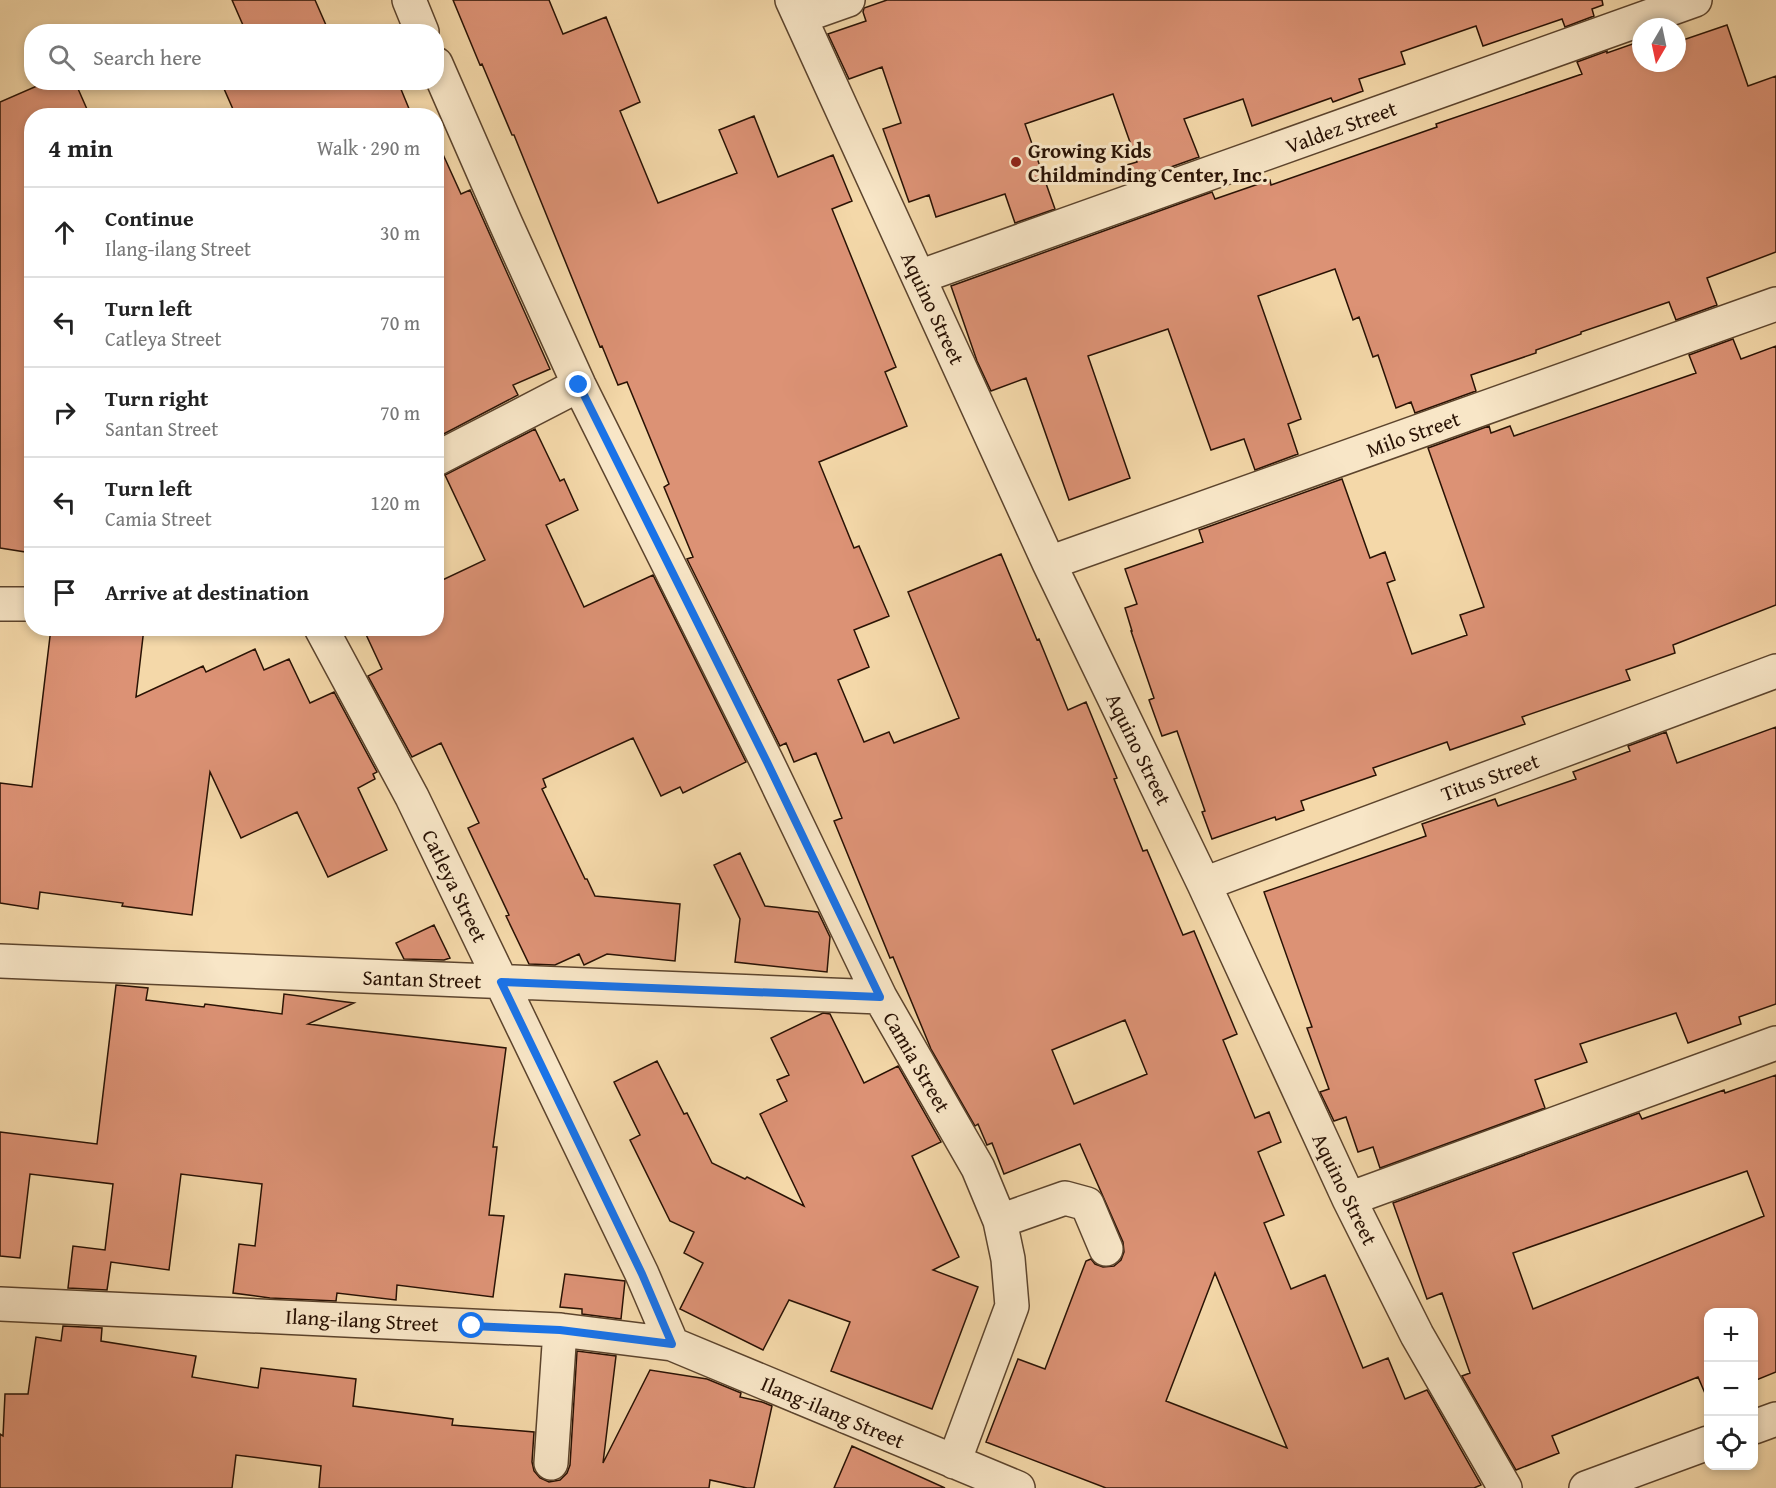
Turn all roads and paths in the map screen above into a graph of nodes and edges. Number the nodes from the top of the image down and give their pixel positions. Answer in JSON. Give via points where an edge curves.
{"nodes":[{"id":1,"x":409,"y":0,"type":"edge"},
{"id":2,"x":848,"y":0,"type":"edge"},
{"id":3,"x":1695,"y":0,"type":"edge"},
{"id":4,"x":796,"y":9,"type":"edge"},
{"id":5,"x":419,"y":24,"type":"edge"},
{"id":6,"x":444,"y":82,"type":"edge"},
{"id":7,"x":919,"y":277,"type":"junction"},
{"id":8,"x":1776,"y":304,"type":"edge"},
{"id":9,"x":579,"y":385,"type":"junction"},
{"id":10,"x":444,"y":455,"type":"edge"},
{"id":11,"x":1049,"y":563,"type":"junction"},
{"id":12,"x":0,"y":604,"type":"edge"},
{"id":13,"x":24,"y":604,"type":"edge"},
{"id":14,"x":325,"y":636,"type":"edge"},
{"id":15,"x":1776,"y":671,"type":"edge"},
{"id":16,"x":1204,"y":884,"type":"junction"},
{"id":17,"x":0,"y":961,"type":"edge"},
{"id":18,"x":501,"y":982,"type":"junction"},
{"id":19,"x":880,"y":997,"type":"junction"},
{"id":20,"x":1776,"y":1042,"type":"edge"},
{"id":21,"x":1349,"y":1199,"type":"junction"},
{"id":22,"x":1000,"y":1221,"type":"junction"},
{"id":23,"x":1106,"y":1249,"type":"dead end"},
{"id":24,"x":0,"y":1304,"type":"edge"},
{"id":25,"x":560,"y":1330,"type":"junction"},
{"id":26,"x":672,"y":1344,"type":"junction"},
{"id":27,"x":1776,"y":1419,"type":"edge"},
{"id":28,"x":1758,"y":1426,"type":"edge"},
{"id":29,"x":1704,"y":1444,"type":"edge"},
{"id":30,"x":954,"y":1462,"type":"junction"},
{"id":31,"x":550,"y":1463,"type":"dead end"},
{"id":32,"x":1018,"y":1488,"type":"edge"},
{"id":33,"x":1504,"y":1488,"type":"edge"},
{"id":34,"x":1586,"y":1488,"type":"edge"}],
"edges":[{"from":1,"to":5,"type":"street"},
{"from":2,"to":4,"type":"street"},
{"from":3,"to":7,"type":"street","name":"Valdez Street"},
{"from":4,"to":7,"type":"street","name":"Aquino Street"},
{"from":6,"to":9,"type":"street","name":"Camia Street"},
{"from":7,"to":11,"type":"street","name":"Aquino Street"},
{"from":8,"to":11,"type":"street","name":"Milo Street"},
{"from":9,"to":10,"type":"street"},
{"from":9,"to":19,"type":"street","name":"Camia Street"},
{"from":11,"to":16,"type":"street","name":"Aquino Street"},
{"from":12,"to":13,"type":"street"},
{"from":14,"to":18,"type":"street","name":"Catleya Street","via":[[412,797]]},
{"from":15,"to":16,"type":"street","name":"Titus Street"},
{"from":16,"to":21,"type":"street","name":"Aquino Street"},
{"from":17,"to":18,"type":"street","name":"Santan Street"},
{"from":18,"to":19,"type":"street","name":"Santan Street"},
{"from":18,"to":26,"type":"street","name":"Catleya Street"},
{"from":19,"to":22,"type":"street","name":"Camia Street","via":[[978,1168]]},
{"from":20,"to":21,"type":"street"},
{"from":21,"to":33,"type":"street","name":"Aquino Street","via":[[1417,1335]]},
{"from":22,"to":23,"type":"street","via":[[1065,1198],[1087,1204]]},
{"from":22,"to":30,"type":"street","name":"Camia Street","via":[[1012,1306]]},
{"from":24,"to":25,"type":"street","name":"Ilang-ilang Street"},
{"from":25,"to":26,"type":"street","name":"Ilang-ilang Street"},
{"from":25,"to":31,"type":"street"},
{"from":26,"to":30,"type":"street","name":"Ilang-ilang Street"},
{"from":27,"to":28,"type":"street"},
{"from":29,"to":34,"type":"street"},
{"from":30,"to":32,"type":"street","name":"Ilang-ilang Street"}]}
